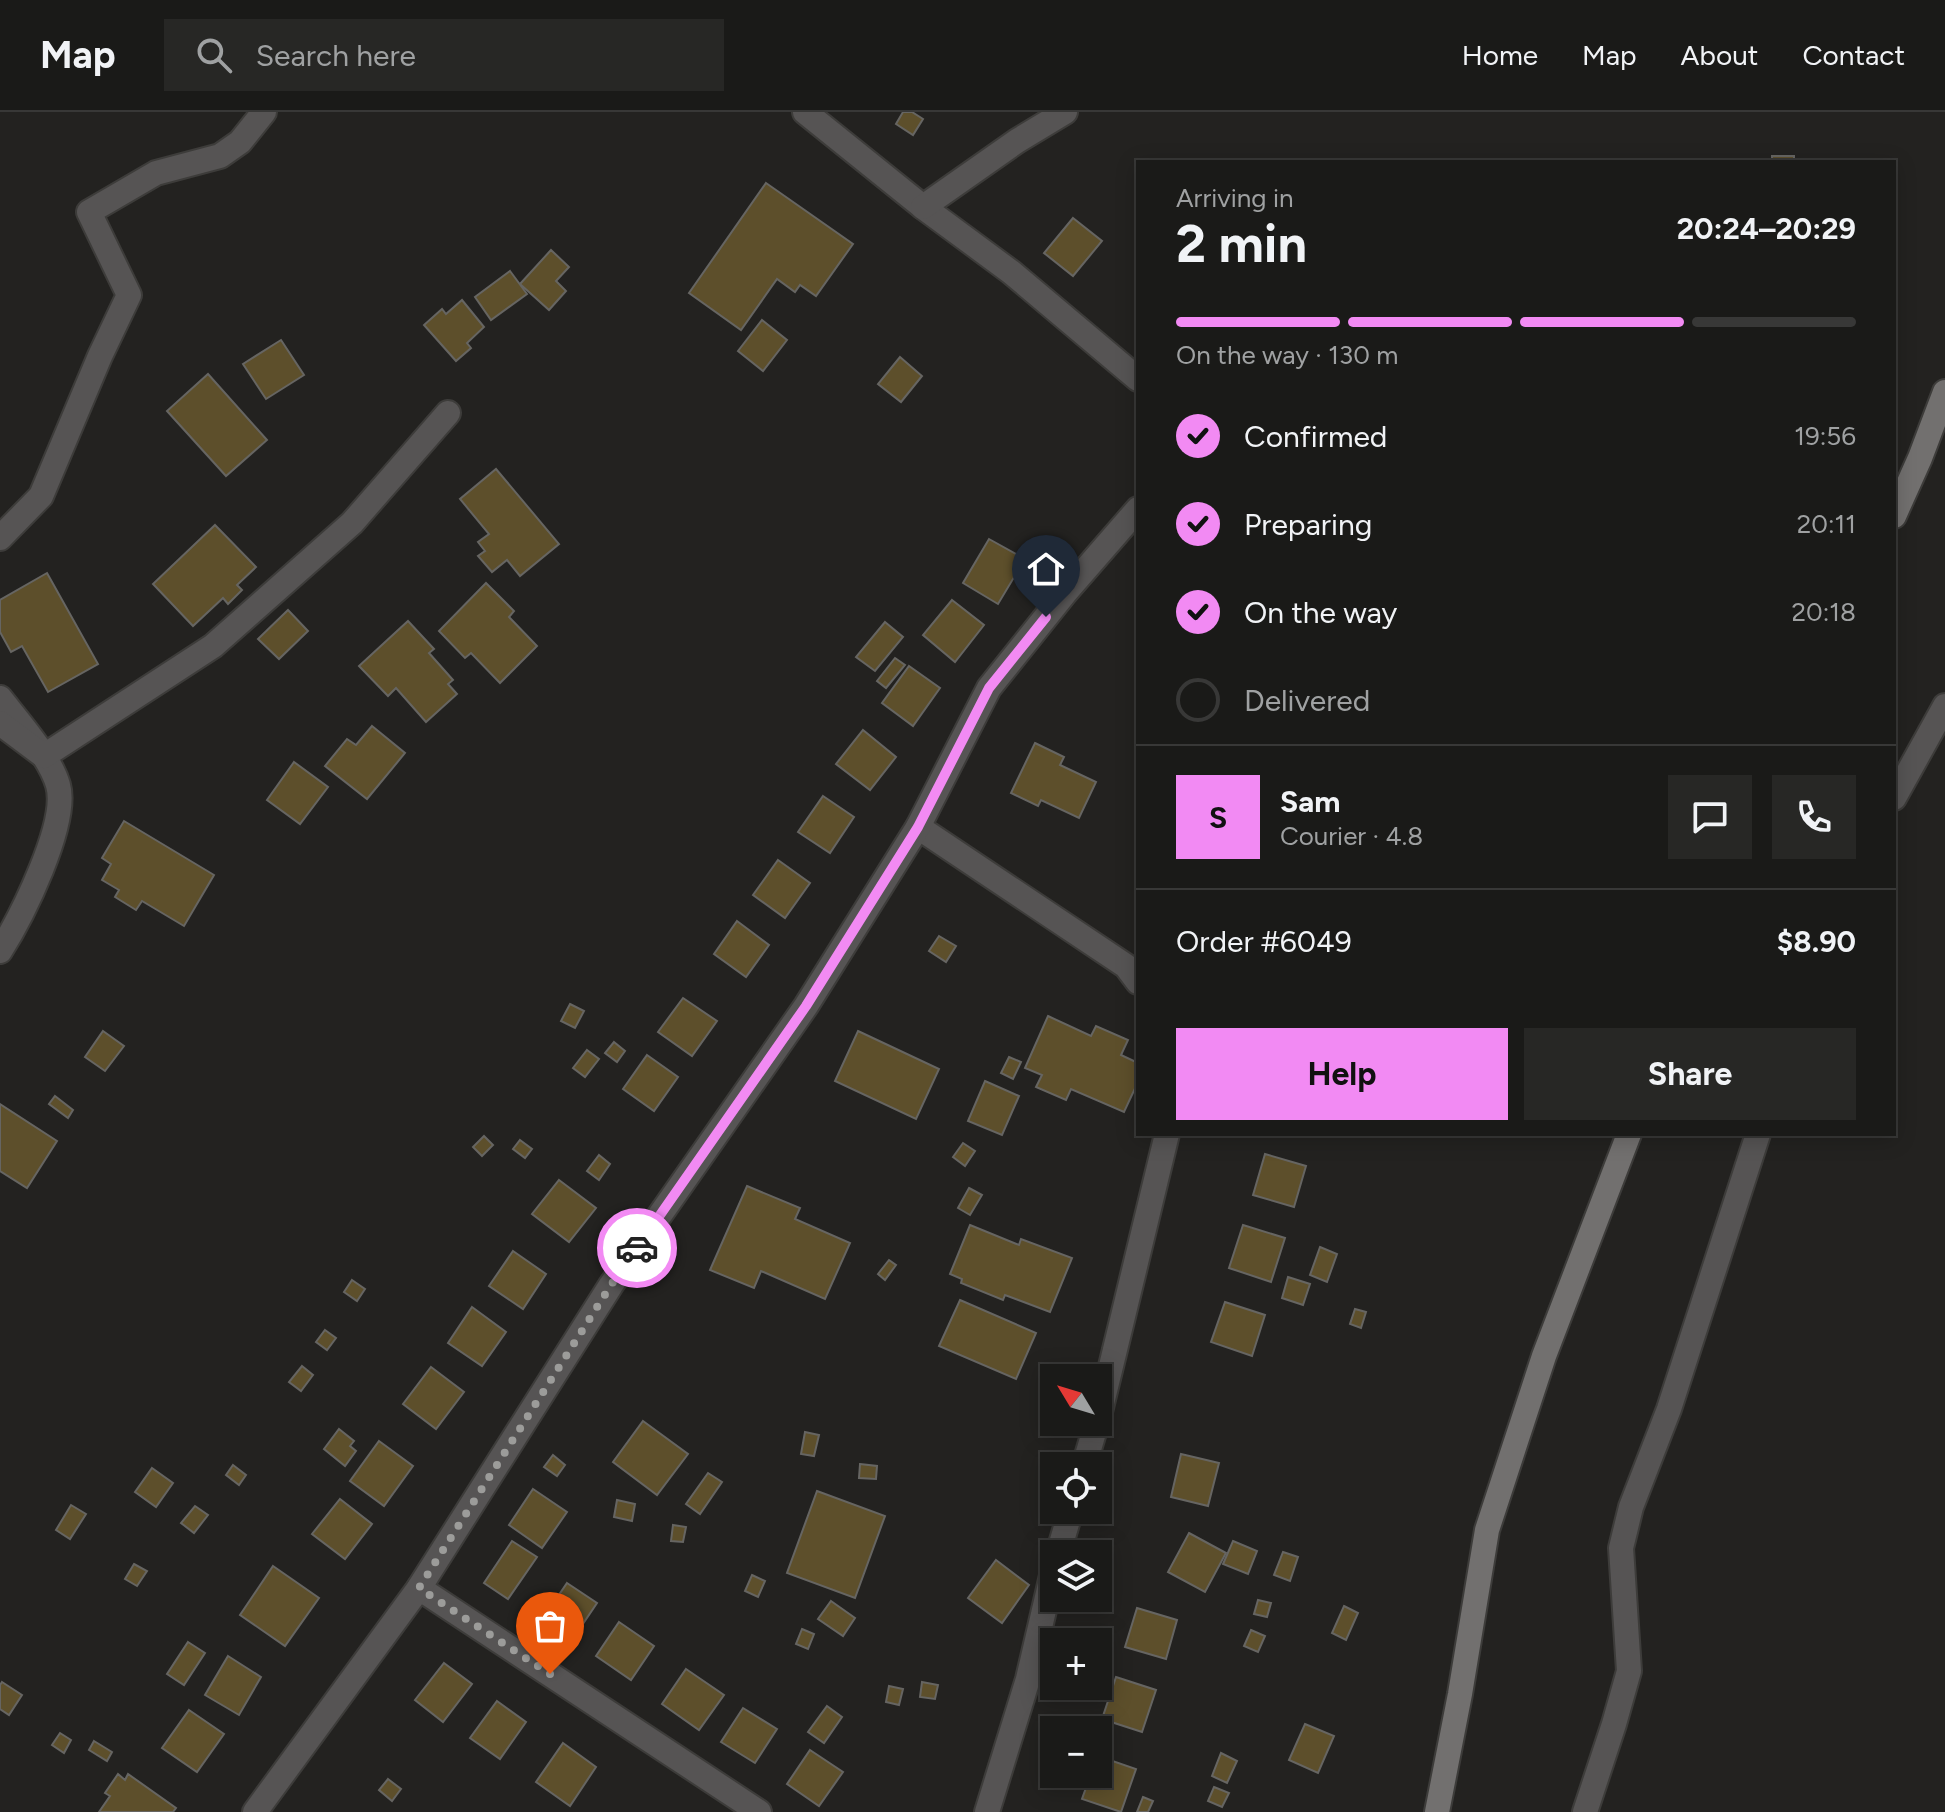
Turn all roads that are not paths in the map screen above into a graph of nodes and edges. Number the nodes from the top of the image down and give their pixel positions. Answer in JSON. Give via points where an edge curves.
{"nodes":[{"id":1,"x":264,"y":112,"type":"edge"},
{"id":2,"x":805,"y":112,"type":"edge"},
{"id":3,"x":1065,"y":112,"type":"edge"},
{"id":4,"x":923,"y":207,"type":"junction"},
{"id":5,"x":1136,"y":377,"type":"edge"},
{"id":6,"x":1945,"y":392,"type":"edge"},
{"id":7,"x":448,"y":413,"type":"dead end"},
{"id":8,"x":1136,"y":511,"type":"edge"},
{"id":9,"x":1896,"y":512,"type":"edge"},
{"id":10,"x":0,"y":538,"type":"edge"},
{"id":11,"x":0,"y":698,"type":"edge"},
{"id":12,"x":1945,"y":706,"type":"edge"},
{"id":13,"x":0,"y":723,"type":"edge"},
{"id":14,"x":44,"y":756,"type":"junction"},
{"id":15,"x":1896,"y":794,"type":"edge"},
{"id":16,"x":918,"y":827,"type":"junction"},
{"id":17,"x":0,"y":951,"type":"edge"},
{"id":18,"x":1136,"y":979,"type":"edge"},
{"id":19,"x":1167,"y":1136,"type":"edge"},
{"id":20,"x":1628,"y":1136,"type":"edge"},
{"id":21,"x":1757,"y":1136,"type":"edge"},
{"id":22,"x":1112,"y":1364,"type":"edge"},
{"id":23,"x":419,"y":1588,"type":"junction"},
{"id":24,"x":1044,"y":1612,"type":"edge"},
{"id":25,"x":255,"y":1812,"type":"edge"},
{"id":26,"x":759,"y":1812,"type":"edge"},
{"id":27,"x":987,"y":1812,"type":"edge"},
{"id":28,"x":1437,"y":1812,"type":"edge"},
{"id":29,"x":1585,"y":1812,"type":"edge"}],
"edges":[{"from":1,"to":10,"type":"street","via":[[240,142],[220,156],[156,173],[89,212],[129,295],[41,496]]},
{"from":2,"to":4,"type":"street"},
{"from":3,"to":4,"type":"street"},
{"from":4,"to":5,"type":"street","via":[[1011,272]]},
{"from":6,"to":9,"type":"main road"},
{"from":7,"to":14,"type":"street","via":[[352,523],[213,646]]},
{"from":8,"to":16,"type":"street","via":[[989,688]]},
{"from":11,"to":14,"type":"street"},
{"from":12,"to":15,"type":"street"},
{"from":13,"to":14,"type":"street"},
{"from":14,"to":17,"type":"street","via":[[59,786],[58,819],[37,881]]},
{"from":16,"to":18,"type":"street","via":[[1126,966]]},
{"from":16,"to":23,"type":"street","via":[[806,1006],[611,1285]]},
{"from":19,"to":22,"type":"street"},
{"from":20,"to":28,"type":"main road","via":[[1544,1356],[1487,1530]]},
{"from":21,"to":29,"type":"street","via":[[1669,1409],[1631,1507],[1621,1548],[1629,1671]]},
{"from":23,"to":25,"type":"street"},
{"from":23,"to":26,"type":"street"},
{"from":24,"to":27,"type":"street"}]}
